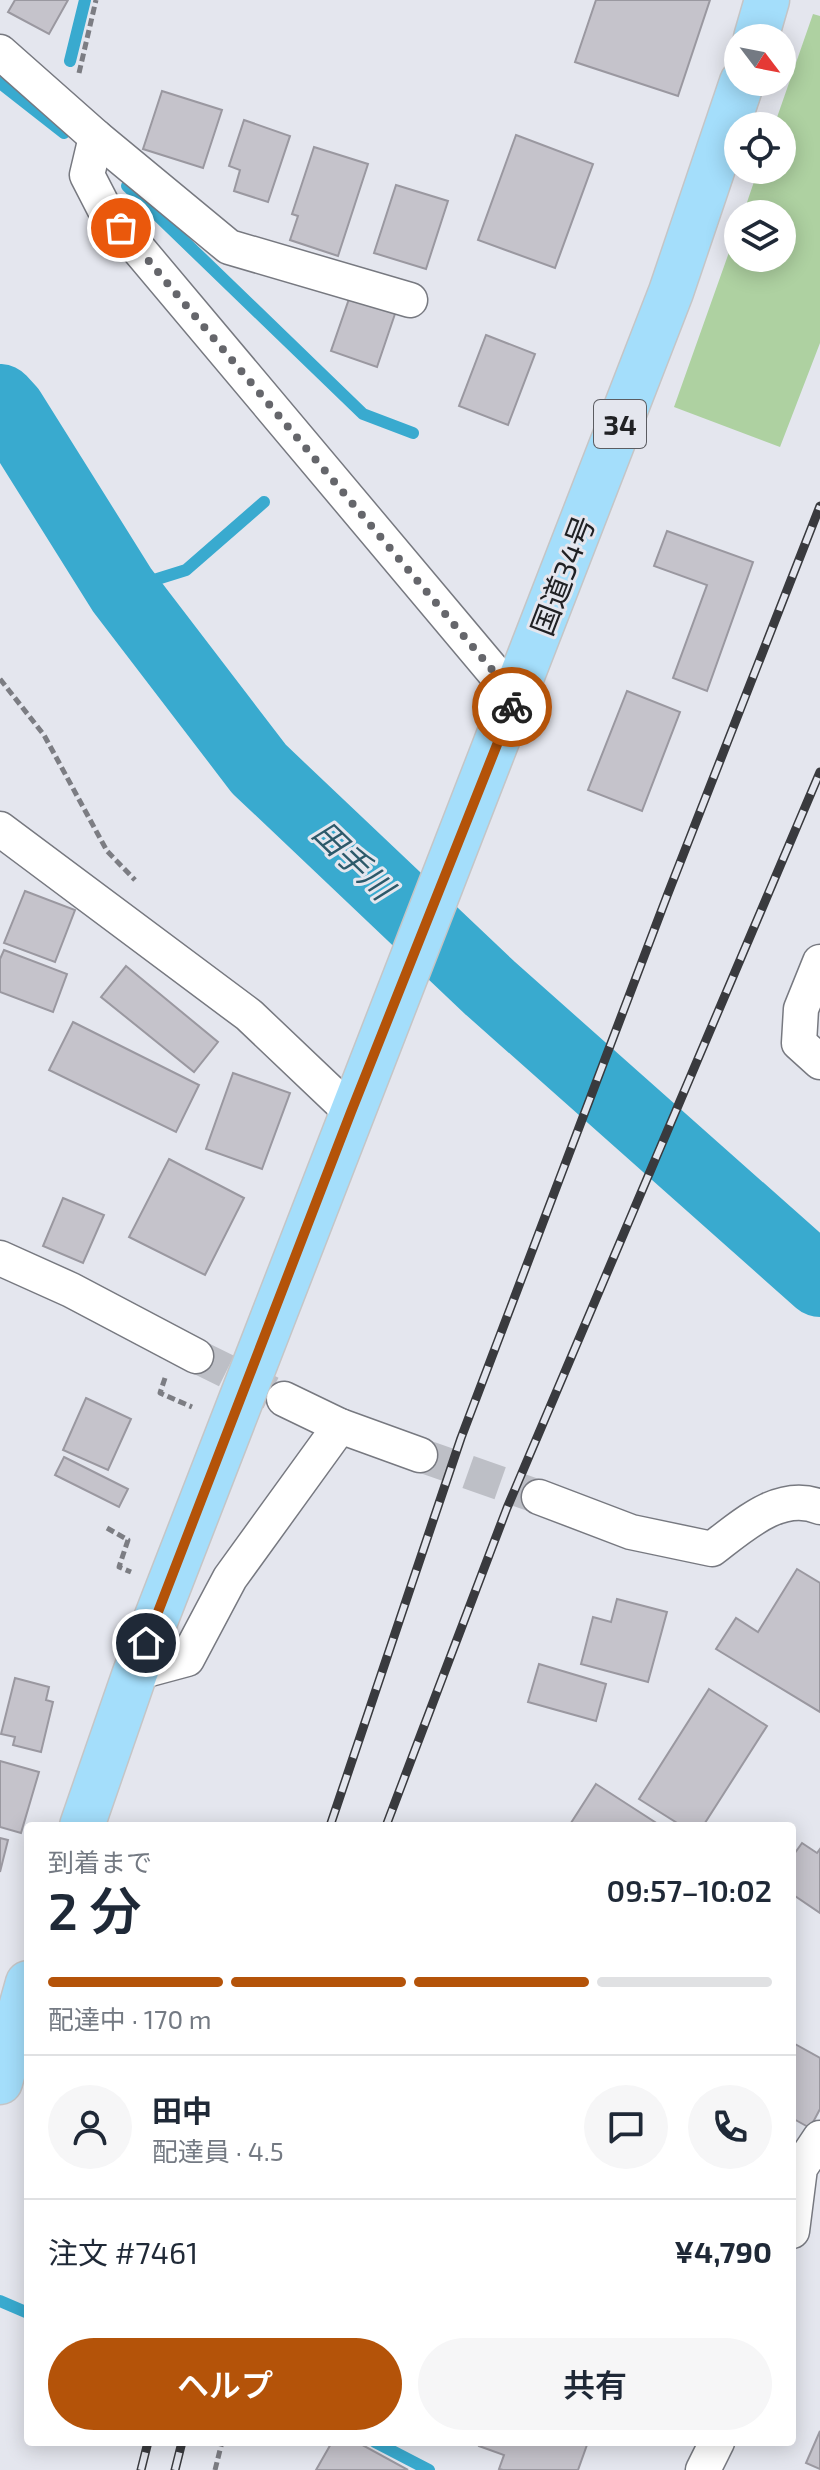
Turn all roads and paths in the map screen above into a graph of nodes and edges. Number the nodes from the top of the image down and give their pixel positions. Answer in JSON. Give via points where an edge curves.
{"nodes":[{"id":1,"x":96,"y":0,"type":"edge"},
{"id":2,"x":767,"y":0,"type":"edge"},
{"id":3,"x":760,"y":24,"type":"edge"},
{"id":4,"x":0,"y":52,"type":"edge"},
{"id":5,"x":737,"y":96,"type":"edge"},
{"id":6,"x":70,"y":114,"type":"junction"},
{"id":7,"x":96,"y":137,"type":"junction"},
{"id":8,"x":410,"y":300,"type":"dead end"},
{"id":9,"x":0,"y":679,"type":"edge"},
{"id":10,"x":515,"y":697,"type":"junction"},
{"id":11,"x":0,"y":829,"type":"edge"},
{"id":12,"x":139,"y":884,"type":"dead end"},
{"id":13,"x":820,"y":962,"type":"edge"},
{"id":14,"x":820,"y":1062,"type":"edge"},
{"id":15,"x":351,"y":1112,"type":"junction"},
{"id":16,"x":0,"y":1258,"type":"edge"},
{"id":17,"x":196,"y":1356,"type":"tunnel mouth"},
{"id":18,"x":284,"y":1399,"type":"tunnel mouth"},
{"id":19,"x":340,"y":1426,"type":"junction"},
{"id":20,"x":420,"y":1455,"type":"tunnel mouth"},
{"id":21,"x":539,"y":1497,"type":"tunnel mouth"},
{"id":22,"x":820,"y":1507,"type":"edge"},
{"id":23,"x":107,"y":1528,"type":"dead end"},
{"id":24,"x":132,"y":1572,"type":"dead end"},
{"id":25,"x":135,"y":1673,"type":"junction"},
{"id":26,"x":83,"y":1822,"type":"edge"},
{"id":27,"x":18,"y":1988,"type":"edge"},
{"id":28,"x":0,"y":2082,"type":"edge"},
{"id":29,"x":820,"y":2138,"type":"edge"},
{"id":30,"x":796,"y":2200,"type":"edge"},
{"id":31,"x":221,"y":2446,"type":"edge"},
{"id":32,"x":715,"y":2446,"type":"edge"},
{"id":33,"x":215,"y":2470,"type":"edge"},
{"id":34,"x":703,"y":2470,"type":"edge"}],
"edges":[{"from":1,"to":6,"type":"path"},
{"from":2,"to":3,"type":"highway"},
{"from":4,"to":6,"type":"street"},
{"from":5,"to":10,"type":"highway","name":"国道34号","number":"34","via":[[671,292]]},
{"from":6,"to":7,"type":"street"},
{"from":7,"to":8,"type":"street","via":[[229,247]]},
{"from":7,"to":10,"type":"street","via":[[87,175],[104,208]]},
{"from":9,"to":12,"type":"path","via":[[44,735],[107,851]]},
{"from":10,"to":15,"type":"highway","name":"国道34号","number":"34"},
{"from":11,"to":15,"type":"street","via":[[249,1015]]},
{"from":13,"to":14,"type":"street","via":[[801,1009],[799,1043]]},
{"from":15,"to":25,"type":"highway","name":"国道34号","number":"34"},
{"from":16,"to":17,"type":"street"},
{"from":18,"to":19,"type":"street"},
{"from":19,"to":20,"type":"street"},
{"from":19,"to":25,"type":"street","via":[[230,1578],[187,1659]]},
{"from":21,"to":22,"type":"street","via":[[631,1532],[712,1549],[762,1511],[808,1502]]},
{"from":23,"to":24,"type":"path","via":[[128,1540],[119,1567]]},
{"from":25,"to":26,"type":"highway","name":"国道34号","number":"34"},
{"from":27,"to":28,"type":"highway"},
{"from":29,"to":30,"type":"street","via":[[800,2168]]},
{"from":31,"to":33,"type":"path"},
{"from":32,"to":34,"type":"street"}]}
